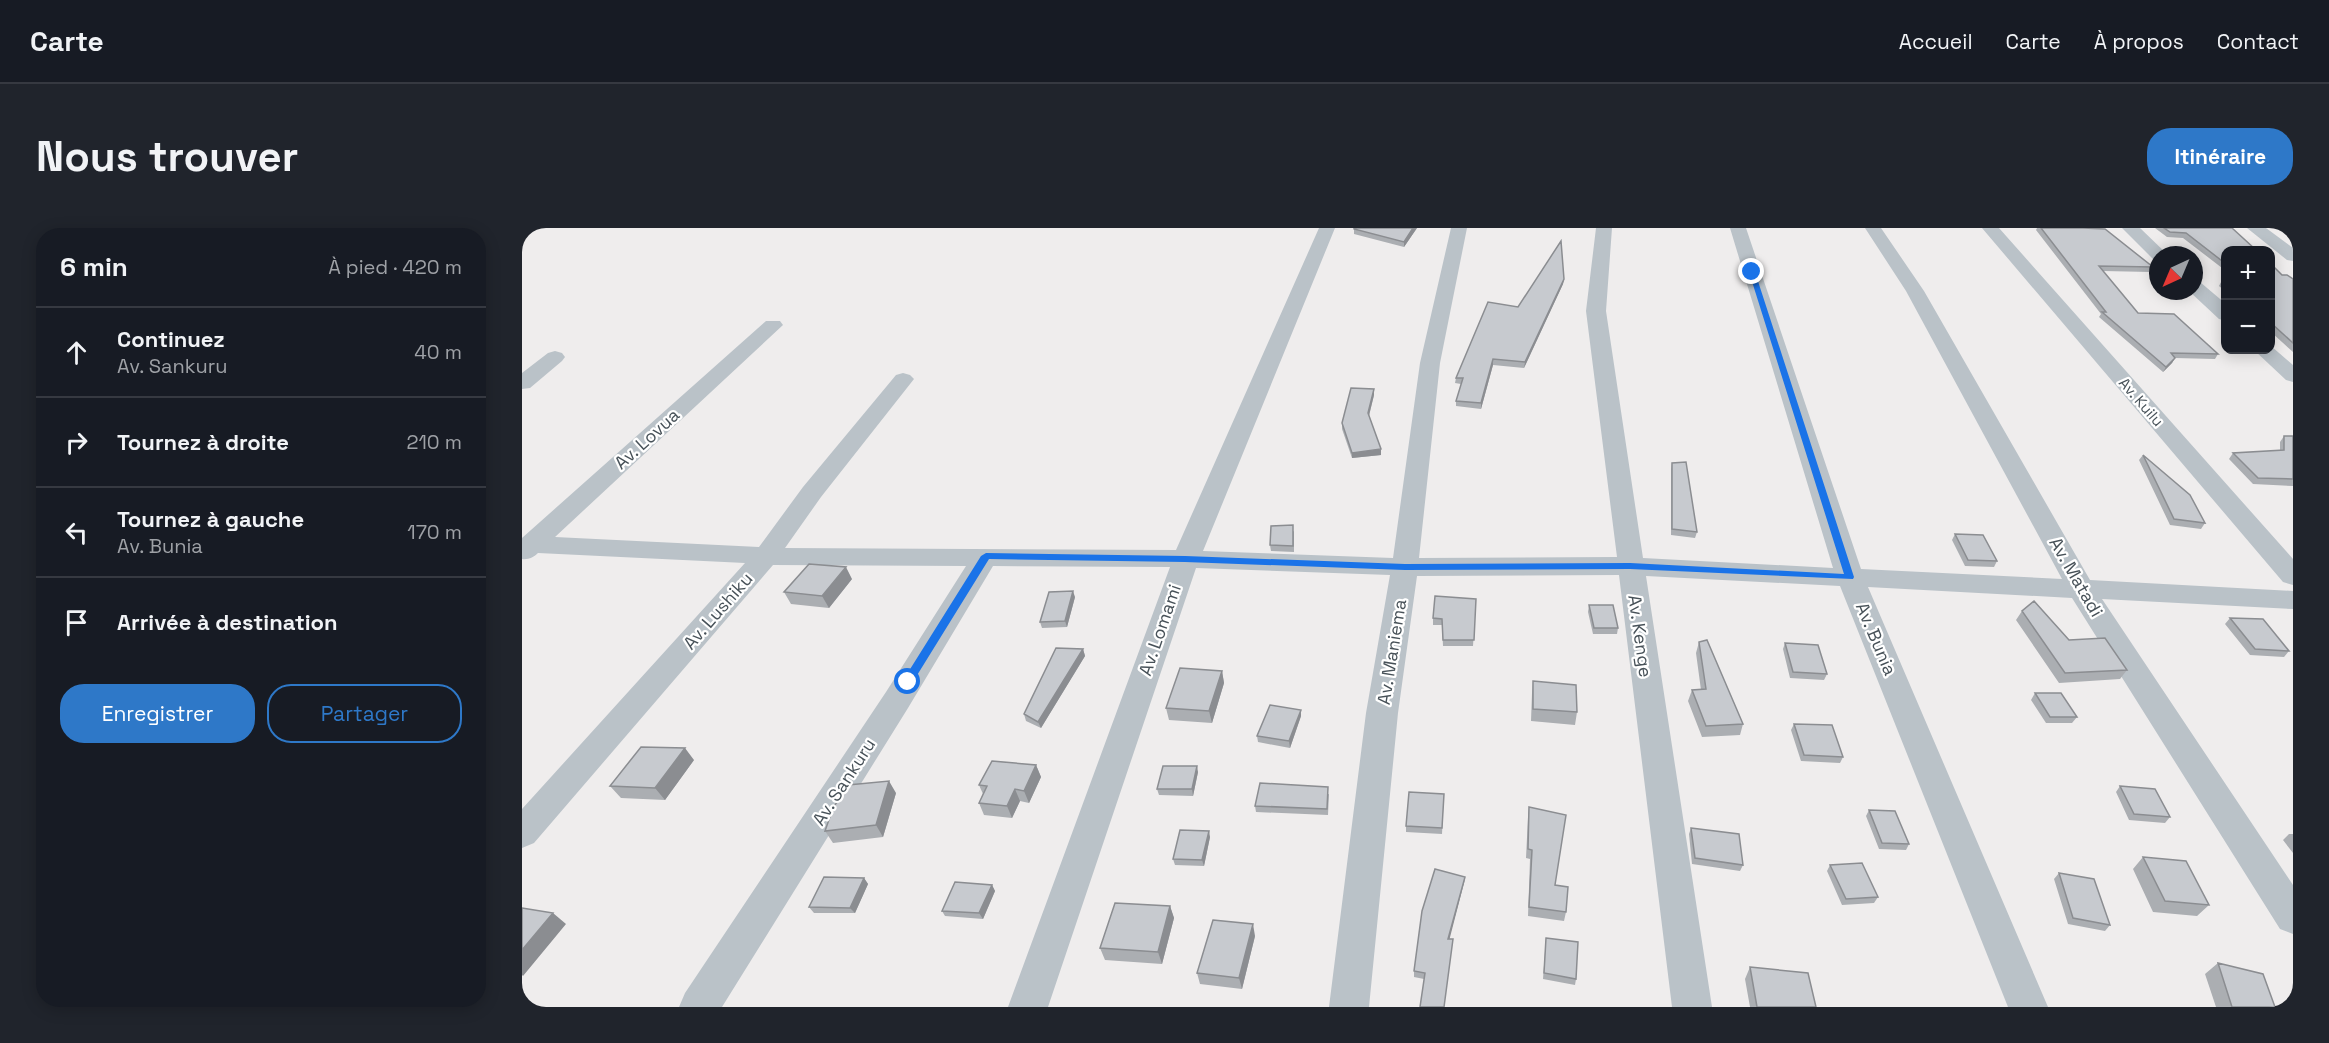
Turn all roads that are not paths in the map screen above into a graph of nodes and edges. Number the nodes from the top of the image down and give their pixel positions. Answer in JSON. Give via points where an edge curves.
{"nodes":[{"id":1,"x":1327,"y":228,"type":"edge"},
{"id":2,"x":1459,"y":228,"type":"edge"},
{"id":3,"x":1604,"y":228,"type":"edge"},
{"id":4,"x":1738,"y":228,"type":"edge"},
{"id":5,"x":1873,"y":228,"type":"edge"},
{"id":6,"x":1990,"y":228,"type":"edge"},
{"id":7,"x":2130,"y":228,"type":"edge"},
{"id":8,"x":2250,"y":228,"type":"edge"},
{"id":9,"x":2256,"y":228,"type":"edge"},
{"id":10,"x":2149,"y":246,"type":"edge"},
{"id":11,"x":2293,"y":256,"type":"edge"},
{"id":12,"x":2203,"y":294,"type":"edge"},
{"id":13,"x":2221,"y":310,"type":"edge"},
{"id":14,"x":773,"y":326,"type":"dead end"},
{"id":15,"x":2268,"y":354,"type":"edge"},
{"id":16,"x":555,"y":357,"type":"dead end"},
{"id":17,"x":2293,"y":376,"type":"edge"},
{"id":18,"x":903,"y":379,"type":"dead end"},
{"id":19,"x":522,"y":382,"type":"edge"},
{"id":20,"x":526,"y":548,"type":"edge"},
{"id":21,"x":766,"y":556,"type":"junction"},
{"id":22,"x":986,"y":556,"type":"junction"},
{"id":23,"x":1185,"y":559,"type":"junction"},
{"id":24,"x":1630,"y":566,"type":"junction"},
{"id":25,"x":1405,"y":567,"type":"junction"},
{"id":26,"x":2293,"y":576,"type":"edge"},
{"id":27,"x":1850,"y":577,"type":"junction"},
{"id":28,"x":2082,"y":591,"type":"junction"},
{"id":29,"x":2293,"y":600,"type":"edge"},
{"id":30,"x":522,"y":833,"type":"edge"},
{"id":31,"x":2293,"y":917,"type":"edge"},
{"id":32,"x":699,"y":1007,"type":"edge"},
{"id":33,"x":1028,"y":1007,"type":"edge"},
{"id":34,"x":1349,"y":1007,"type":"edge"},
{"id":35,"x":1692,"y":1007,"type":"edge"},
{"id":36,"x":2028,"y":1007,"type":"edge"}],
"edges":[{"from":1,"to":23,"type":"street","name":"Av. Lomami"},
{"from":2,"to":25,"type":"street","name":"Av. Maniema","via":[[1430,363]]},
{"from":3,"to":24,"type":"street","name":"Av. Kenge","via":[[1596,311]]},
{"from":4,"to":27,"type":"street","name":"Av. Bunia"},
{"from":5,"to":28,"type":"street","name":"Av. Matadi","via":[[1915,291]]},
{"from":6,"to":26,"type":"street","name":"Av. Kuilu"},
{"from":7,"to":10,"type":"street"},
{"from":8,"to":9,"type":"street"},
{"from":9,"to":11,"type":"street"},
{"from":12,"to":13,"type":"street"},
{"from":14,"to":20,"type":"street","name":"Av. Lovua"},
{"from":15,"to":17,"type":"street"},
{"from":16,"to":19,"type":"street"},
{"from":18,"to":21,"type":"street","name":"Av. Lushiku"},
{"from":20,"to":21,"type":"street"},
{"from":21,"to":22,"type":"street"},
{"from":21,"to":30,"type":"street","name":"Av. Lushiku"},
{"from":22,"to":23,"type":"street"},
{"from":22,"to":32,"type":"street","name":"Av. Sankuru"},
{"from":23,"to":25,"type":"street"},
{"from":23,"to":33,"type":"street","name":"Av. Lomami"},
{"from":24,"to":25,"type":"street"},
{"from":24,"to":27,"type":"street"},
{"from":24,"to":35,"type":"street","name":"Av. Kenge"},
{"from":25,"to":34,"type":"street","name":"Av. Maniema","via":[[1382,713]]},
{"from":27,"to":28,"type":"street"},
{"from":27,"to":36,"type":"street","name":"Av. Bunia"},
{"from":28,"to":29,"type":"street"},
{"from":28,"to":31,"type":"street","name":"Av. Matadi"}]}
